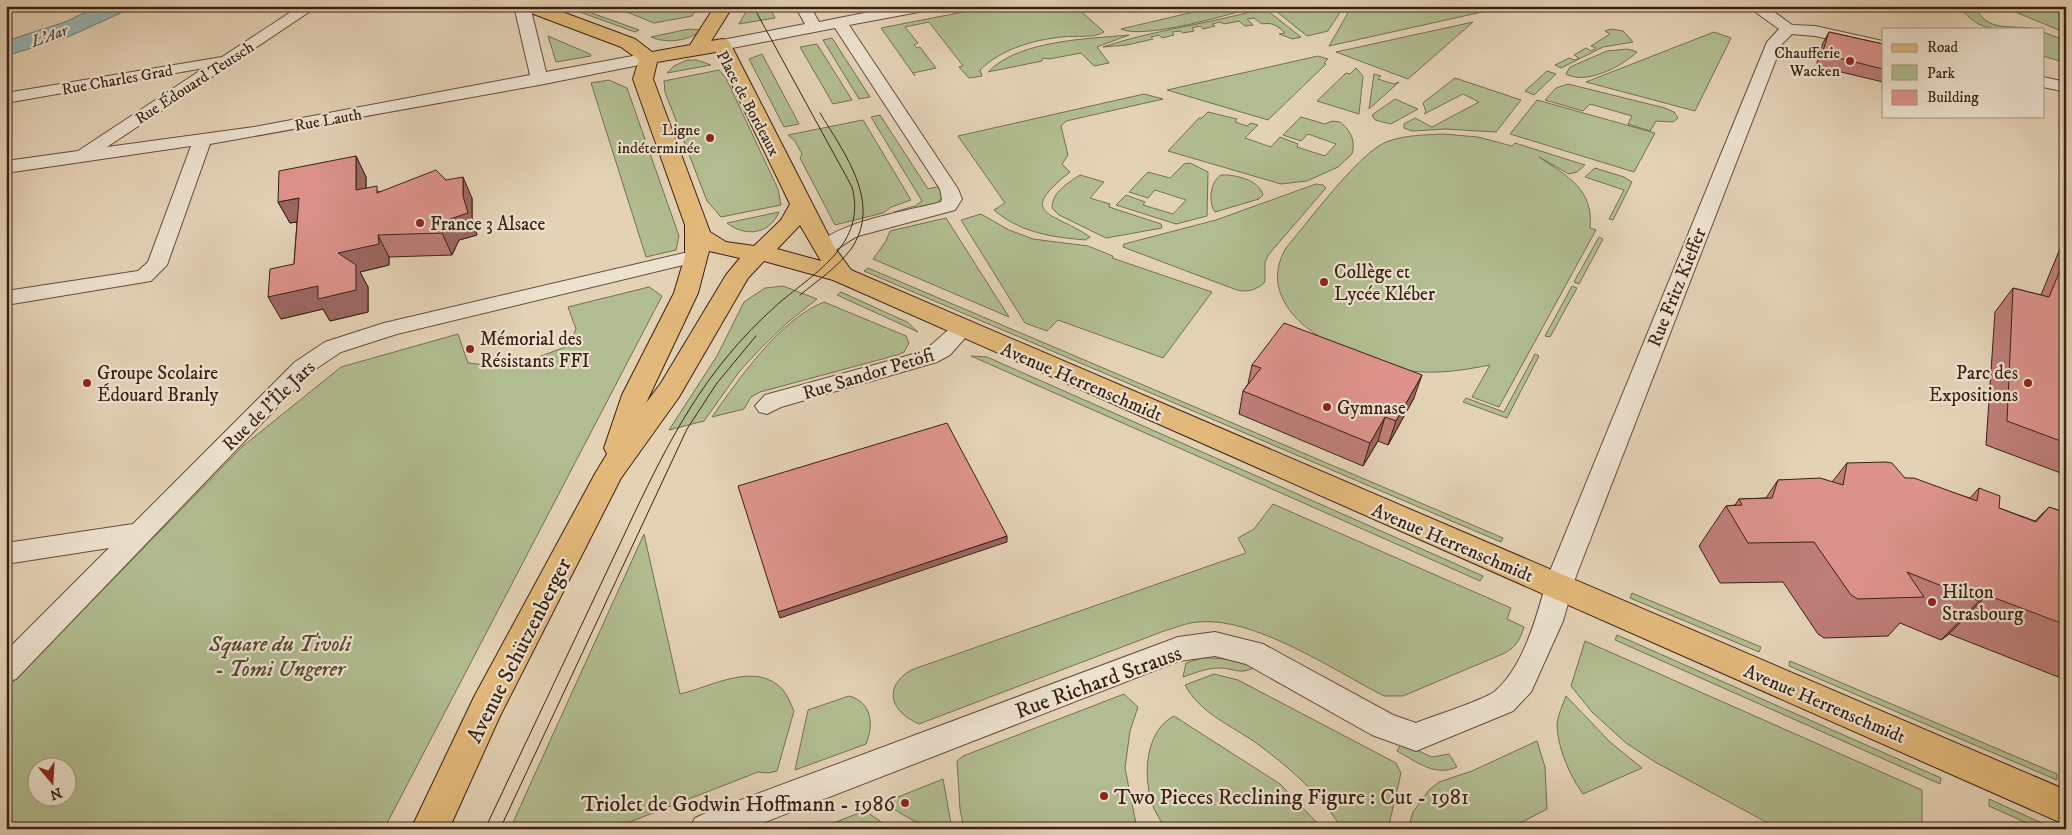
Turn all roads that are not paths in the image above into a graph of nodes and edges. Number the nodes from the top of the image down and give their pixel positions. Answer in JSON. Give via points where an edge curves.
{"nodes":[{"id":1,"x":311,"y":6,"type":"edge"},
{"id":2,"x":522,"y":6,"type":"edge"},
{"id":3,"x":528,"y":6,"type":"edge"},
{"id":4,"x":724,"y":6,"type":"edge"},
{"id":5,"x":802,"y":6,"type":"edge"},
{"id":6,"x":924,"y":6,"type":"edge"},
{"id":7,"x":1754,"y":6,"type":"edge"},
{"id":8,"x":839,"y":22,"type":"junction"},
{"id":9,"x":732,"y":27,"type":"dead end"},
{"id":10,"x":814,"y":27,"type":"junction"},
{"id":11,"x":1788,"y":29,"type":"junction"},
{"id":12,"x":722,"y":45,"type":"junction"},
{"id":13,"x":1882,"y":46,"type":"edge"},
{"id":14,"x":696,"y":50,"type":"junction"},
{"id":15,"x":649,"y":58,"type":"junction"},
{"id":16,"x":228,"y":59,"type":"junction"},
{"id":17,"x":539,"y":80,"type":"junction"},
{"id":18,"x":2044,"y":82,"type":"edge"},
{"id":19,"x":2066,"y":87,"type":"edge"},
{"id":20,"x":6,"y":98,"type":"edge"},
{"id":21,"x":202,"y":141,"type":"junction"},
{"id":22,"x":78,"y":158,"type":"junction"},
{"id":23,"x":6,"y":167,"type":"edge"},
{"id":24,"x":801,"y":204,"type":"junction"},
{"id":25,"x":696,"y":225,"type":"junction"},
{"id":26,"x":824,"y":249,"type":"junction"},
{"id":27,"x":757,"y":253,"type":"junction"},
{"id":28,"x":697,"y":256,"type":"junction"},
{"id":29,"x":842,"y":275,"type":"junction"},
{"id":30,"x":6,"y":298,"type":"edge"},
{"id":31,"x":962,"y":329,"type":"junction"},
{"id":32,"x":766,"y":406,"type":"dead end"},
{"id":33,"x":610,"y":472,"type":"junction"},
{"id":34,"x":140,"y":533,"type":"junction"},
{"id":35,"x":6,"y":554,"type":"edge"},
{"id":36,"x":1560,"y":588,"type":"junction"},
{"id":37,"x":6,"y":670,"type":"edge"},
{"id":38,"x":2066,"y":808,"type":"edge"},
{"id":39,"x":440,"y":825,"type":"edge"},
{"id":40,"x":706,"y":829,"type":"edge"}],
"edges":[{"from":1,"to":16,"type":"street","name":"Rue Édouard Teutsch"},
{"from":2,"to":17,"type":"street"},
{"from":3,"to":15,"type":"main road","via":[[628,43]]},
{"from":4,"to":14,"type":"main road"},
{"from":5,"to":10,"type":"street"},
{"from":6,"to":8,"type":"street"},
{"from":7,"to":11,"type":"street","via":[[1772,15]]},
{"from":8,"to":10,"type":"street"},
{"from":8,"to":26,"type":"street","via":[[949,189],[952,199],[948,206],[845,234]]},
{"from":9,"to":12,"type":"main road"},
{"from":10,"to":12,"type":"street"},
{"from":11,"to":13,"type":"street","via":[[1815,31]]},
{"from":11,"to":36,"type":"street","name":"Rue Fritz Kieffer","via":[[1772,48],[1609,456]]},
{"from":12,"to":14,"type":"main road","name":"Place de Bordeaux"},
{"from":12,"to":24,"type":"main road","name":"Place de Bordeaux"},
{"from":14,"to":15,"type":"main road","name":"Place de Bordeaux"},
{"from":15,"to":17,"type":"street","name":"Rue Lauth"},
{"from":15,"to":25,"type":"main road","via":[[643,79]]},
{"from":16,"to":20,"type":"street","name":"Rue Charles Grad"},
{"from":16,"to":22,"type":"street","name":"Rue Édouard Teutsch"},
{"from":17,"to":21,"type":"street","name":"Rue Lauth"},
{"from":18,"to":19,"type":"street"},
{"from":21,"to":22,"type":"street","name":"Rue Lauth"},
{"from":21,"to":30,"type":"street","via":[[157,265],[144,276]]},
{"from":22,"to":23,"type":"street","name":"Rue Lauth"},
{"from":24,"to":26,"type":"main road"},
{"from":24,"to":27,"type":"main road","via":[[796,218]]},
{"from":25,"to":27,"type":"main road","via":[[708,242],[734,251]]},
{"from":25,"to":28,"type":"main road"},
{"from":26,"to":29,"type":"main road"},
{"from":27,"to":29,"type":"main road","name":"Avenue Herrenschmidt"},
{"from":27,"to":33,"type":"main road","name":"Avenue Schützenberger","via":[[738,275],[670,390]]},
{"from":28,"to":33,"type":"main road","name":"Avenue Schützenberger","via":[[686,293],[635,394]]},
{"from":28,"to":34,"type":"street","name":"Rue de l'Île Jars","via":[[392,328],[333,347],[303,367]]},
{"from":29,"to":31,"type":"main road","name":"Avenue Herrenschmidt"},
{"from":31,"to":32,"type":"street","name":"Rue Sandor Petöfi","via":[[942,350],[929,356],[773,401]]},
{"from":31,"to":36,"type":"main road","name":"Avenue Herrenschmidt"},
{"from":33,"to":39,"type":"main road","name":"Avenue Schützenberger","via":[[486,708]]},
{"from":34,"to":35,"type":"street"},
{"from":34,"to":37,"type":"street","name":"Rue de l'Île Jars"},
{"from":36,"to":38,"type":"main road","name":"Avenue Herrenschmidt"},
{"from":36,"to":40,"type":"street","name":"Rue Richard Strauss","via":[[1521,684],[1503,702],[1416,737],[1383,725],[1253,653],[1215,644],[1161,655]]}]}
